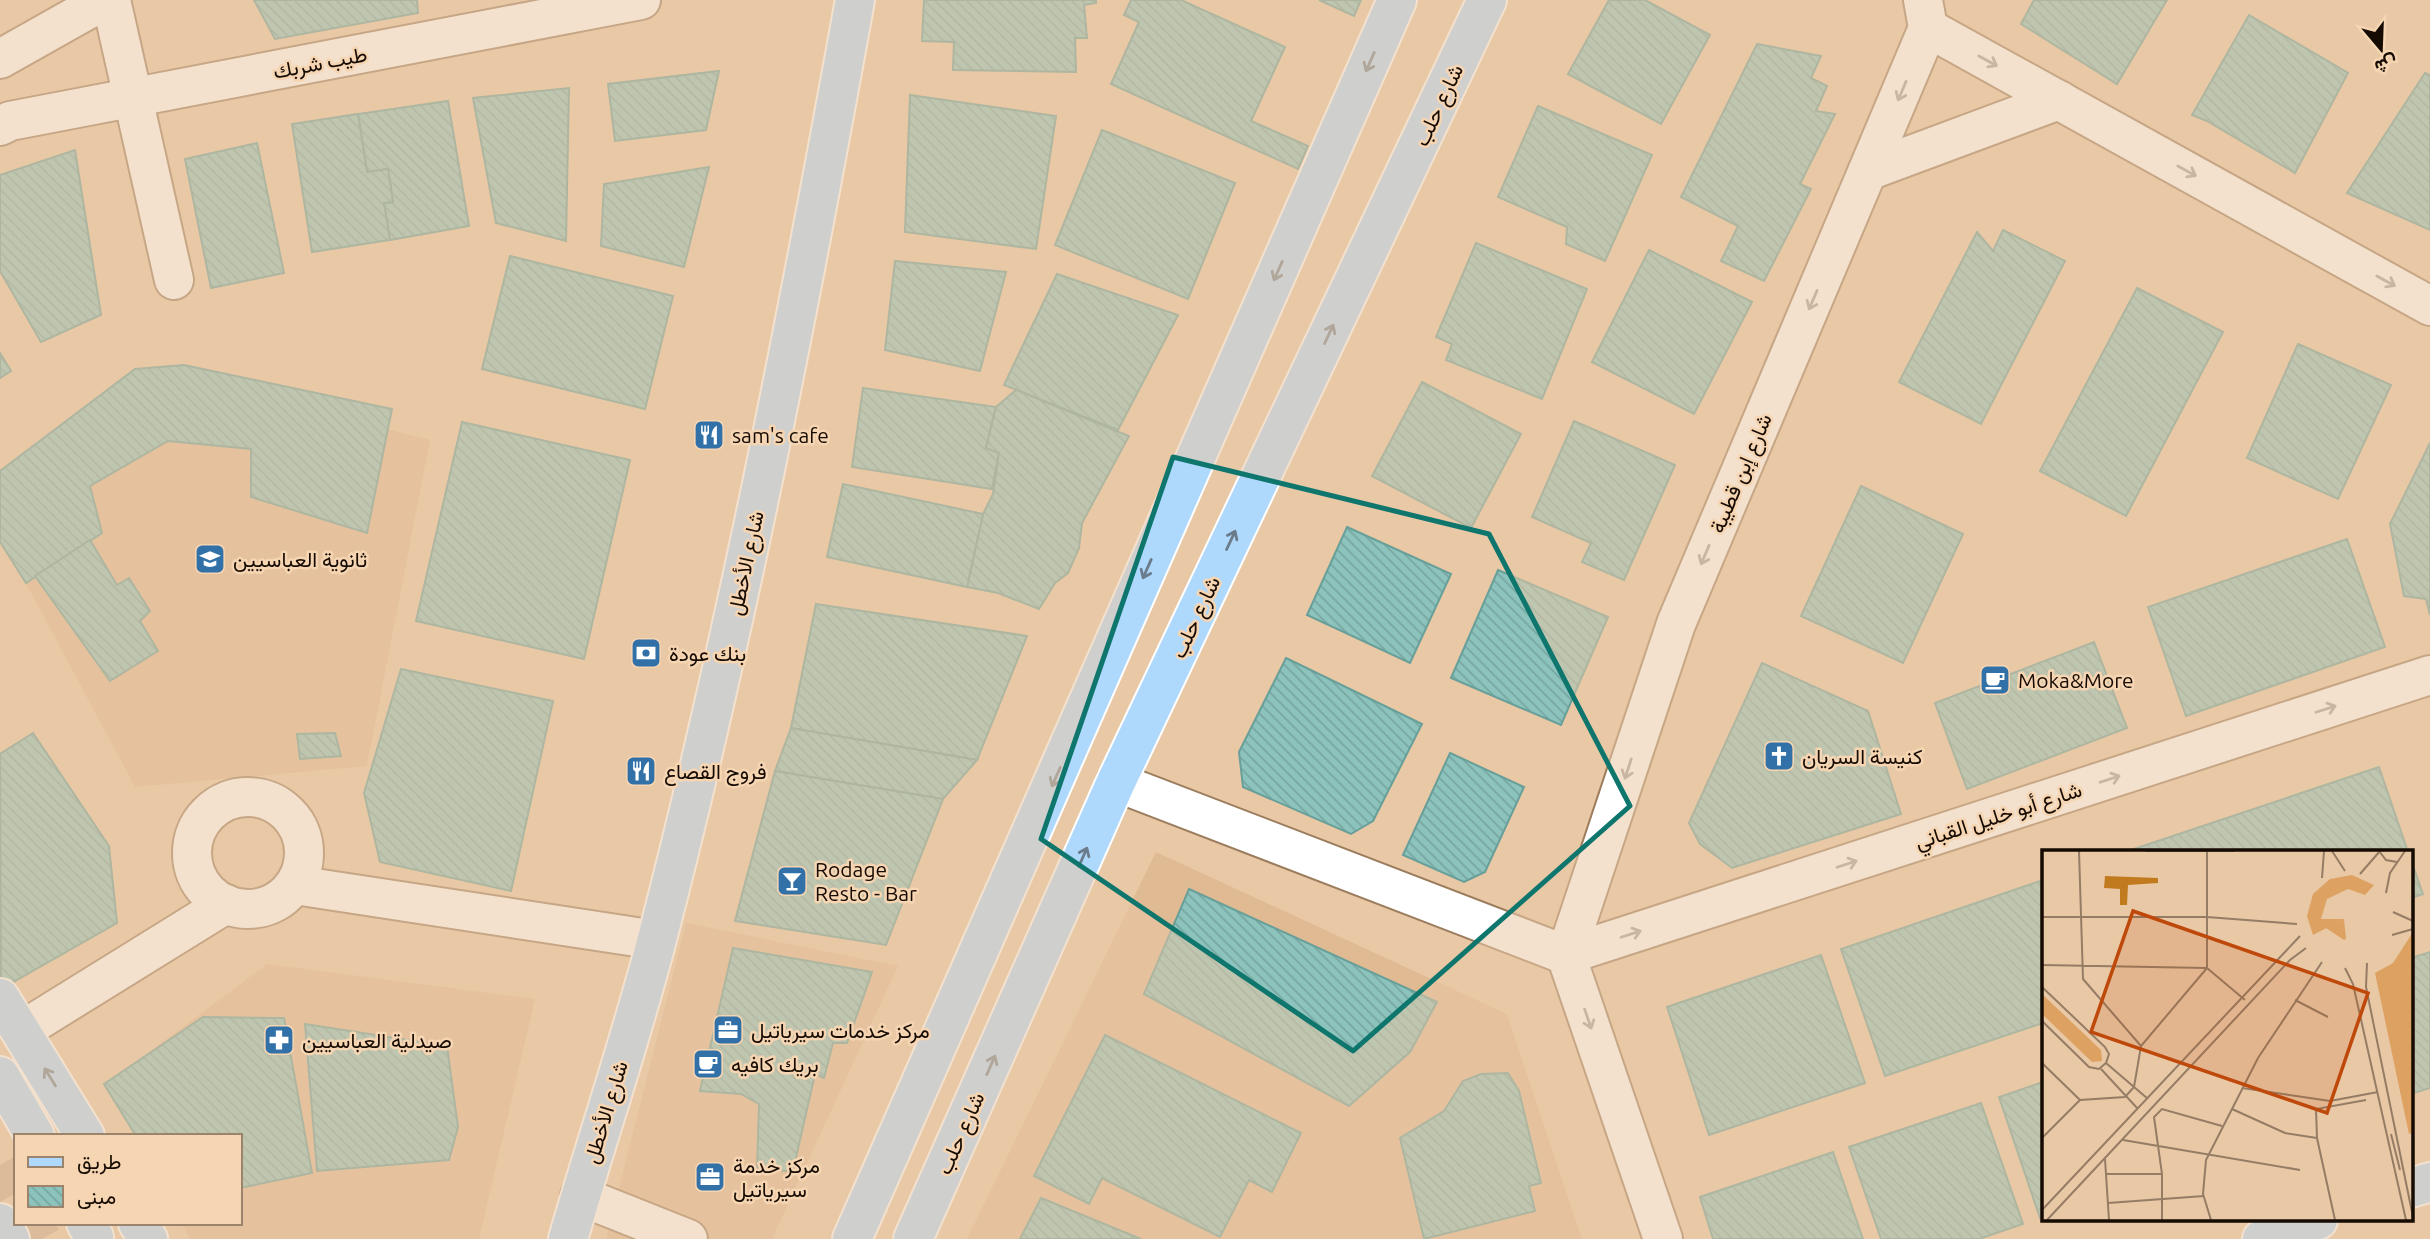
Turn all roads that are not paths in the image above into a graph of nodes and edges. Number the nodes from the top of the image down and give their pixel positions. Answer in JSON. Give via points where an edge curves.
{"nodes":[{"id":1,"x":105,"y":0,"type":"edge"},
{"id":2,"x":111,"y":0,"type":"edge"},
{"id":3,"x":641,"y":0,"type":"edge"},
{"id":4,"x":855,"y":0,"type":"edge"},
{"id":5,"x":1397,"y":0,"type":"edge"},
{"id":6,"x":1487,"y":0,"type":"edge"},
{"id":7,"x":1926,"y":14,"type":"edge"},
{"id":8,"x":0,"y":59,"type":"edge"},
{"id":9,"x":133,"y":98,"type":"junction"},
{"id":10,"x":2059,"y":100,"type":"junction"},
{"id":11,"x":0,"y":126,"type":"edge"},
{"id":12,"x":1868,"y":171,"type":"junction"},
{"id":13,"x":174,"y":280,"type":"dead end"},
{"id":14,"x":2430,"y":306,"type":"edge"},
{"id":15,"x":2430,"y":675,"type":"edge"},
{"id":16,"x":1116,"y":782,"type":"junction"},
{"id":17,"x":295,"y":885,"type":"junction"},
{"id":18,"x":226,"y":904,"type":"junction"},
{"id":19,"x":656,"y":940,"type":"junction"},
{"id":20,"x":1566,"y":955,"type":"junction"},
{"id":21,"x":0,"y":998,"type":"edge"},
{"id":22,"x":21,"y":1031,"type":"junction"},
{"id":23,"x":0,"y":1076,"type":"edge"},
{"id":24,"x":34,"y":1134,"type":"edge"},
{"id":25,"x":84,"y":1134,"type":"edge"},
{"id":26,"x":2430,"y":1182,"type":"edge"},
{"id":27,"x":2412,"y":1188,"type":"edge"},
{"id":28,"x":580,"y":1196,"type":"junction"},
{"id":29,"x":2312,"y":1222,"type":"edge"},
{"id":30,"x":0,"y":1223,"type":"edge"},
{"id":31,"x":10,"y":1239,"type":"edge"},
{"id":32,"x":568,"y":1239,"type":"edge"},
{"id":33,"x":688,"y":1239,"type":"edge"},
{"id":34,"x":852,"y":1239,"type":"edge"},
{"id":35,"x":913,"y":1239,"type":"edge"},
{"id":36,"x":1663,"y":1239,"type":"edge"},
{"id":37,"x":2262,"y":1239,"type":"edge"}],
"edges":[{"from":1,"to":8,"type":"street"},
{"from":2,"to":9,"type":"street"},
{"from":3,"to":9,"type":"street","name":"طيب شربك"},
{"from":4,"to":19,"type":"main road","name":"شارع الأخطل","via":[[803,286],[738,601]]},
{"from":5,"to":34,"type":"main road","one_way":true},
{"from":16,"to":6,"type":"main road","name":"شارع حلب","one_way":true},
{"from":7,"to":10,"type":"street","one_way":true},
{"from":7,"to":12,"type":"street","name":"شارع إبن قطيبة","one_way":true},
{"from":9,"to":11,"type":"street","name":"طيب شربك"},
{"from":9,"to":13,"type":"street"},
{"from":10,"to":12,"type":"street"},
{"from":10,"to":14,"type":"street","one_way":true},
{"from":12,"to":20,"type":"street","name":"شارع إبن قطيبة","one_way":true,"via":[[1676,624]]},
{"from":20,"to":15,"type":"street","name":"شارع أبو خليل القباني","one_way":true},
{"from":16,"to":20,"type":"street"},
{"from":35,"to":16,"type":"main road","name":"شارع حلب","one_way":true},
{"from":17,"to":18,"type":"street","via":[[282,899],[244,909]]},
{"from":17,"to":18,"type":"street","via":[[303,868],[303,838],[295,821],[263,798],[233,799],[202,822],[192,859],[210,894]]},
{"from":17,"to":19,"type":"street"},
{"from":18,"to":22,"type":"street"},
{"from":19,"to":28,"type":"main road","name":"شارع الأخطل"},
{"from":20,"to":36,"type":"street","one_way":true},
{"from":21,"to":22,"type":"main road"},
{"from":25,"to":22,"type":"main road","one_way":true},
{"from":23,"to":24,"type":"main road"},
{"from":26,"to":27,"type":"main road"},
{"from":28,"to":32,"type":"main road","name":"شارع الأخطل"},
{"from":28,"to":33,"type":"street"},
{"from":29,"to":37,"type":"main road"},
{"from":30,"to":31,"type":"main road"}]}
